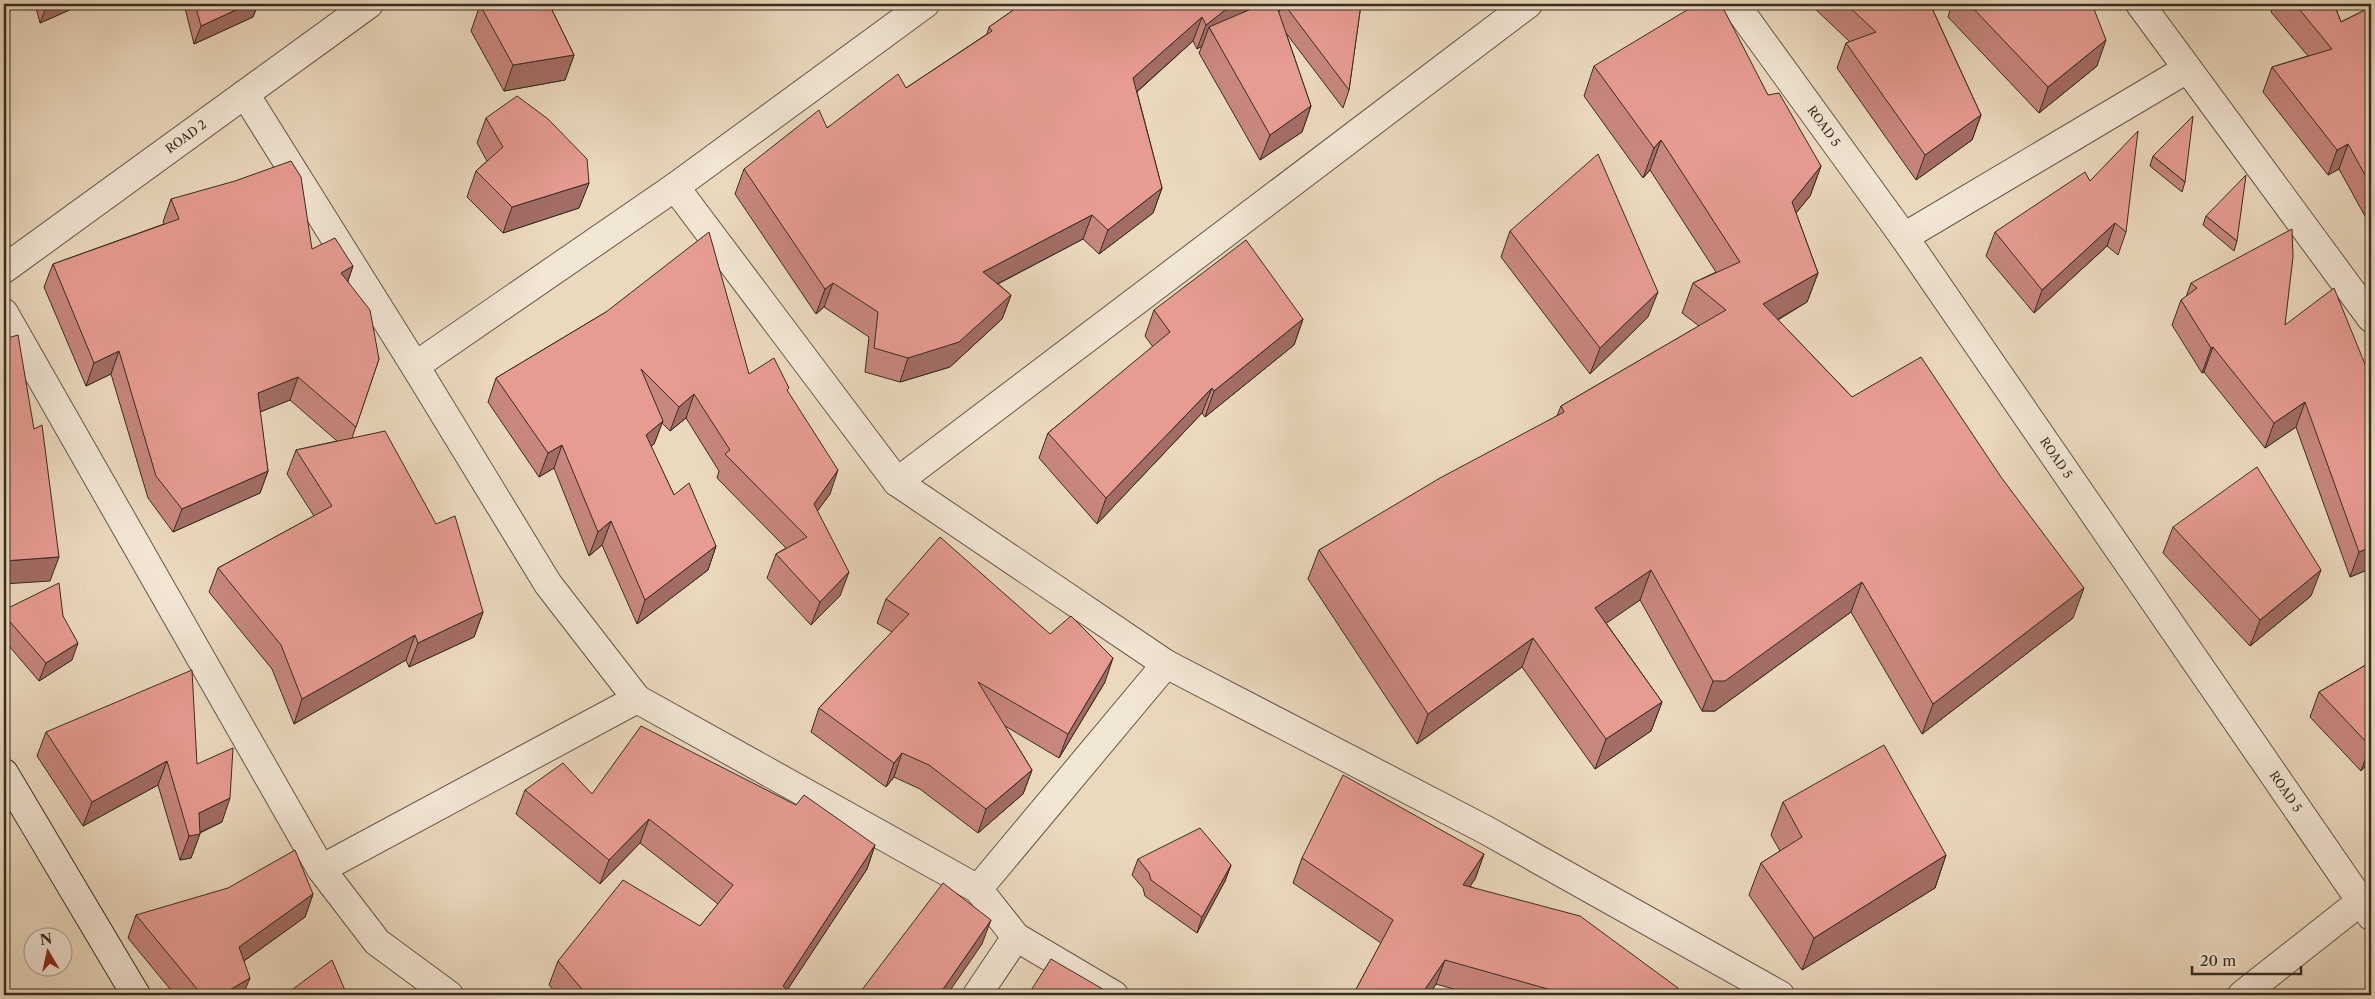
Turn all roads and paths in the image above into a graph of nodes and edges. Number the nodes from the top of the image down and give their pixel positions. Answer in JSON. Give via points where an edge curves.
{"nodes":[{"id":1,"x":369,"y":4,"type":"edge"},
{"id":2,"x":925,"y":4,"type":"edge"},
{"id":3,"x":1528,"y":4,"type":"edge"},
{"id":4,"x":1735,"y":4,"type":"edge"},
{"id":5,"x":2140,"y":4,"type":"edge"},
{"id":6,"x":2187,"y":69,"type":"junction"},
{"id":7,"x":245,"y":94,"type":"junction"},
{"id":8,"x":675,"y":187,"type":"junction"},
{"id":9,"x":1904,"y":237,"type":"junction"},
{"id":10,"x":4,"y":269,"type":"edge"},
{"id":11,"x":4,"y":313,"type":"edge"},
{"id":12,"x":2371,"y":318,"type":"edge"},
{"id":13,"x":415,"y":366,"type":"junction"},
{"id":14,"x":896,"y":482,"type":"junction"},
{"id":15,"x":1166,"y":664,"type":"junction"},
{"id":16,"x":637,"y":699,"type":"junction"},
{"id":17,"x":4,"y":774,"type":"edge"},
{"id":18,"x":322,"y":869,"type":"junction"},
{"id":19,"x":978,"y":889,"type":"junction"},
{"id":20,"x":2366,"y":909,"type":"edge"},
{"id":21,"x":1016,"y":937,"type":"junction"},
{"id":22,"x":136,"y":995,"type":"edge"},
{"id":23,"x":449,"y":995,"type":"edge"},
{"id":24,"x":977,"y":995,"type":"edge"},
{"id":25,"x":1114,"y":995,"type":"edge"},
{"id":26,"x":1780,"y":995,"type":"edge"},
{"id":27,"x":2242,"y":995,"type":"edge"}],
"edges":[{"from":1,"to":7,"type":"street","name":"ROAD 2"},
{"from":2,"to":8,"type":"street"},
{"from":3,"to":14,"type":"street"},
{"from":4,"to":9,"type":"street","name":"ROAD 5"},
{"from":5,"to":6,"type":"street"},
{"from":6,"to":9,"type":"street"},
{"from":6,"to":12,"type":"street"},
{"from":7,"to":10,"type":"street","name":"ROAD 2"},
{"from":7,"to":13,"type":"street"},
{"from":8,"to":13,"type":"street"},
{"from":8,"to":14,"type":"street"},
{"from":9,"to":20,"type":"street","name":"ROAD 5"},
{"from":11,"to":18,"type":"street"},
{"from":13,"to":16,"type":"street","via":[[548,584]]},
{"from":14,"to":15,"type":"street"},
{"from":15,"to":19,"type":"street"},
{"from":15,"to":26,"type":"street","via":[[1484,830]]},
{"from":16,"to":18,"type":"street"},
{"from":16,"to":19,"type":"street"},
{"from":17,"to":22,"type":"street"},
{"from":18,"to":23,"type":"street","via":[[377,942]]},
{"from":19,"to":21,"type":"street"},
{"from":20,"to":27,"type":"street"},
{"from":21,"to":24,"type":"street"},
{"from":21,"to":25,"type":"street"}]}
